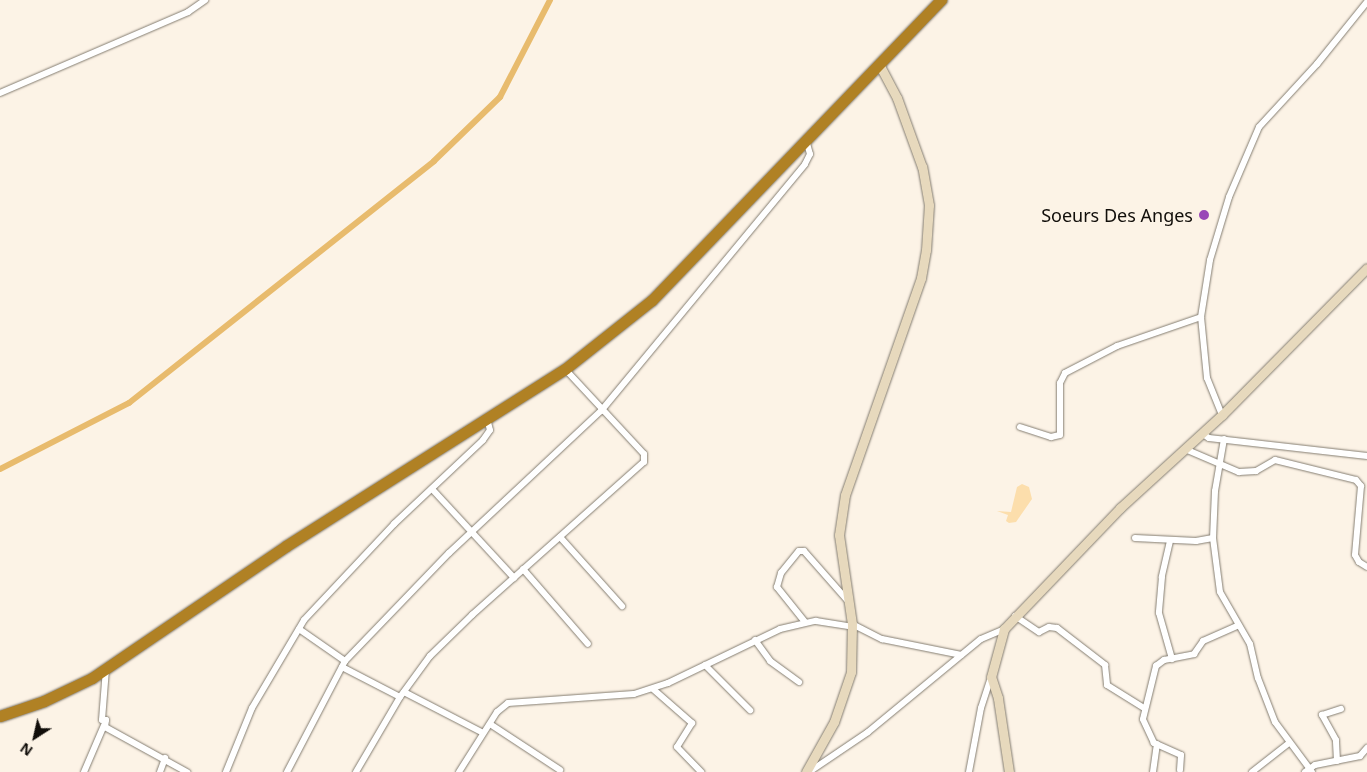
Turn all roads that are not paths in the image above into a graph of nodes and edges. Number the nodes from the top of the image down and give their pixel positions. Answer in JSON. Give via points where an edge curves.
{"nodes":[{"id":1,"x":204,"y":0,"type":"edge"},
{"id":2,"x":941,"y":0,"type":"edge"},
{"id":3,"x":1367,"y":2,"type":"edge"},
{"id":4,"x":880,"y":66,"type":"junction"},
{"id":5,"x":0,"y":93,"type":"edge"},
{"id":6,"x":806,"y":140,"type":"junction"},
{"id":7,"x":1367,"y":268,"type":"edge"},
{"id":8,"x":1202,"y":317,"type":"junction"},
{"id":9,"x":565,"y":369,"type":"junction"},
{"id":10,"x":601,"y":410,"type":"junction"},
{"id":11,"x":1222,"y":415,"type":"junction"},
{"id":12,"x":487,"y":419,"type":"junction"},
{"id":13,"x":1020,"y":427,"type":"dead end"},
{"id":14,"x":1203,"y":434,"type":"junction"},
{"id":15,"x":1224,"y":438,"type":"junction"},
{"id":16,"x":1185,"y":449,"type":"junction"},
{"id":17,"x":1367,"y":456,"type":"edge"},
{"id":18,"x":1220,"y":465,"type":"junction"},
{"id":19,"x":432,"y":489,"type":"junction"},
{"id":20,"x":473,"y":531,"type":"junction"},
{"id":21,"x":560,"y":537,"type":"junction"},
{"id":22,"x":1135,"y":538,"type":"dead end"},
{"id":23,"x":1212,"y":538,"type":"junction"},
{"id":24,"x":1170,"y":541,"type":"junction"},
{"id":25,"x":1367,"y":567,"type":"edge"},
{"id":26,"x":523,"y":569,"type":"junction"},
{"id":27,"x":514,"y":578,"type":"junction"},
{"id":28,"x":848,"y":601,"type":"junction"},
{"id":29,"x":622,"y":606,"type":"dead end"},
{"id":30,"x":1015,"y":616,"type":"junction"},
{"id":31,"x":805,"y":622,"type":"junction"},
{"id":32,"x":852,"y":625,"type":"junction"},
{"id":33,"x":1239,"y":625,"type":"junction"},
{"id":34,"x":299,"y":628,"type":"junction"},
{"id":35,"x":1004,"y":629,"type":"junction"},
{"id":36,"x":756,"y":640,"type":"junction"},
{"id":37,"x":588,"y":644,"type":"dead end"},
{"id":38,"x":961,"y":654,"type":"junction"},
{"id":39,"x":1172,"y":659,"type":"junction"},
{"id":40,"x":344,"y":664,"type":"junction"},
{"id":41,"x":706,"y":665,"type":"junction"},
{"id":42,"x":106,"y":668,"type":"junction"},
{"id":43,"x":990,"y":677,"type":"junction"},
{"id":44,"x":799,"y":682,"type":"dead end"},
{"id":45,"x":653,"y":689,"type":"junction"},
{"id":46,"x":402,"y":694,"type":"junction"},
{"id":47,"x":1144,"y":708,"type":"junction"},
{"id":48,"x":1340,"y":709,"type":"dead end"},
{"id":49,"x":750,"y":710,"type":"dead end"},
{"id":50,"x":0,"y":716,"type":"edge"},
{"id":51,"x":106,"y":720,"type":"junction"},
{"id":52,"x":490,"y":724,"type":"junction"},
{"id":53,"x":483,"y":733,"type":"junction"},
{"id":54,"x":1289,"y":743,"type":"junction"},
{"id":55,"x":1157,"y":744,"type":"junction"},
{"id":56,"x":1367,"y":748,"type":"edge"},
{"id":57,"x":165,"y":758,"type":"junction"},
{"id":58,"x":1337,"y":761,"type":"junction"},
{"id":59,"x":560,"y":770,"type":"dead end"},
{"id":60,"x":1180,"y":770,"type":"dead end"},
{"id":61,"x":1309,"y":771,"type":"edge"},
{"id":62,"x":84,"y":772,"type":"edge"},
{"id":63,"x":160,"y":772,"type":"edge"},
{"id":64,"x":187,"y":772,"type":"edge"},
{"id":65,"x":226,"y":772,"type":"edge"},
{"id":66,"x":287,"y":772,"type":"edge"},
{"id":67,"x":356,"y":772,"type":"edge"},
{"id":68,"x":459,"y":772,"type":"edge"},
{"id":69,"x":701,"y":772,"type":"edge"},
{"id":70,"x":807,"y":772,"type":"edge"},
{"id":71,"x":969,"y":772,"type":"edge"},
{"id":72,"x":1009,"y":772,"type":"edge"},
{"id":73,"x":1153,"y":772,"type":"edge"},
{"id":74,"x":1252,"y":772,"type":"edge"}],
"edges":[{"from":1,"to":5,"type":"street","via":[[188,12]]},
{"from":2,"to":4,"type":"highway"},
{"from":3,"to":8,"type":"street","via":[[1317,64],[1259,127],[1229,197],[1210,260]]},
{"from":4,"to":6,"type":"highway"},
{"from":4,"to":28,"type":"street","via":[[897,98],[922,167],[928,205],[926,250],[918,286],[845,495],[839,535]]},
{"from":6,"to":9,"type":"highway","via":[[652,300]]},
{"from":6,"to":10,"type":"street","via":[[810,154],[805,164]]},
{"from":7,"to":11,"type":"street"},
{"from":8,"to":11,"type":"street","via":[[1207,378]]},
{"from":8,"to":13,"type":"street","via":[[1117,346],[1065,373],[1060,383],[1060,435],[1051,437]]},
{"from":9,"to":10,"type":"street"},
{"from":9,"to":12,"type":"highway"},
{"from":10,"to":20,"type":"street"},
{"from":10,"to":21,"type":"street","via":[[645,458],[637,470]]},
{"from":11,"to":14,"type":"street"},
{"from":12,"to":19,"type":"street","via":[[488,433]]},
{"from":12,"to":42,"type":"highway","via":[[286,546]]},
{"from":14,"to":15,"type":"street","via":[[1209,438]]},
{"from":14,"to":16,"type":"street"},
{"from":15,"to":17,"type":"street"},
{"from":15,"to":18,"type":"street"},
{"from":16,"to":18,"type":"street"},
{"from":16,"to":30,"type":"street","via":[[1120,508]]},
{"from":18,"to":23,"type":"street"},
{"from":18,"to":25,"type":"street","via":[[1247,472],[1275,460],[1356,480],[1360,486],[1354,555]]},
{"from":19,"to":20,"type":"street"},
{"from":19,"to":34,"type":"street","via":[[372,548]]},
{"from":20,"to":27,"type":"street"},
{"from":20,"to":40,"type":"street"},
{"from":21,"to":26,"type":"street"},
{"from":21,"to":29,"type":"street"},
{"from":22,"to":24,"type":"street"},
{"from":23,"to":24,"type":"street"},
{"from":23,"to":33,"type":"street","via":[[1220,592]]},
{"from":24,"to":39,"type":"street","via":[[1161,583],[1159,613]]},
{"from":26,"to":27,"type":"street"},
{"from":26,"to":37,"type":"street"},
{"from":27,"to":46,"type":"street","via":[[430,656]]},
{"from":28,"to":31,"type":"street","via":[[804,551],[799,550],[781,573],[777,587]]},
{"from":28,"to":32,"type":"street"},
{"from":30,"to":35,"type":"street"},
{"from":30,"to":47,"type":"street","via":[[1039,632],[1048,627],[1056,628],[1105,665],[1107,685]]},
{"from":31,"to":32,"type":"street"},
{"from":31,"to":36,"type":"street"},
{"from":32,"to":38,"type":"street","via":[[882,639]]},
{"from":32,"to":70,"type":"street","via":[[851,672],[841,706]]},
{"from":33,"to":39,"type":"street","via":[[1203,641],[1194,654]]},
{"from":33,"to":54,"type":"street","via":[[1250,644],[1268,707]]},
{"from":34,"to":40,"type":"street"},
{"from":34,"to":65,"type":"street","via":[[252,708]]},
{"from":35,"to":38,"type":"street"},
{"from":35,"to":43,"type":"street"},
{"from":36,"to":41,"type":"street"},
{"from":36,"to":44,"type":"street","via":[[770,661]]},
{"from":38,"to":70,"type":"street","via":[[868,732]]},
{"from":39,"to":47,"type":"street","via":[[1156,666]]},
{"from":40,"to":46,"type":"street"},
{"from":40,"to":66,"type":"street"},
{"from":41,"to":45,"type":"street"},
{"from":41,"to":49,"type":"street"},
{"from":42,"to":50,"type":"highway","via":[[44,701]]},
{"from":42,"to":51,"type":"street","via":[[102,720]]},
{"from":43,"to":71,"type":"street"},
{"from":43,"to":72,"type":"street","via":[[998,698]]},
{"from":45,"to":52,"type":"street","via":[[622,695],[513,702],[500,708]]},
{"from":45,"to":69,"type":"street","via":[[692,723],[677,747]]},
{"from":46,"to":53,"type":"street"},
{"from":46,"to":67,"type":"street"},
{"from":47,"to":55,"type":"street","via":[[1144,724],[1151,740]]},
{"from":48,"to":58,"type":"street","via":[[1322,715],[1336,740]]},
{"from":51,"to":57,"type":"street","via":[[105,727],[111,732]]},
{"from":51,"to":62,"type":"street"},
{"from":52,"to":53,"type":"street"},
{"from":52,"to":59,"type":"street"},
{"from":53,"to":68,"type":"street"},
{"from":54,"to":61,"type":"street"},
{"from":54,"to":74,"type":"street"},
{"from":55,"to":60,"type":"street","via":[[1181,755]]},
{"from":55,"to":73,"type":"street"},
{"from":56,"to":58,"type":"street","via":[[1360,756]]},
{"from":57,"to":63,"type":"street"},
{"from":57,"to":64,"type":"street"},
{"from":58,"to":61,"type":"street"}]}
